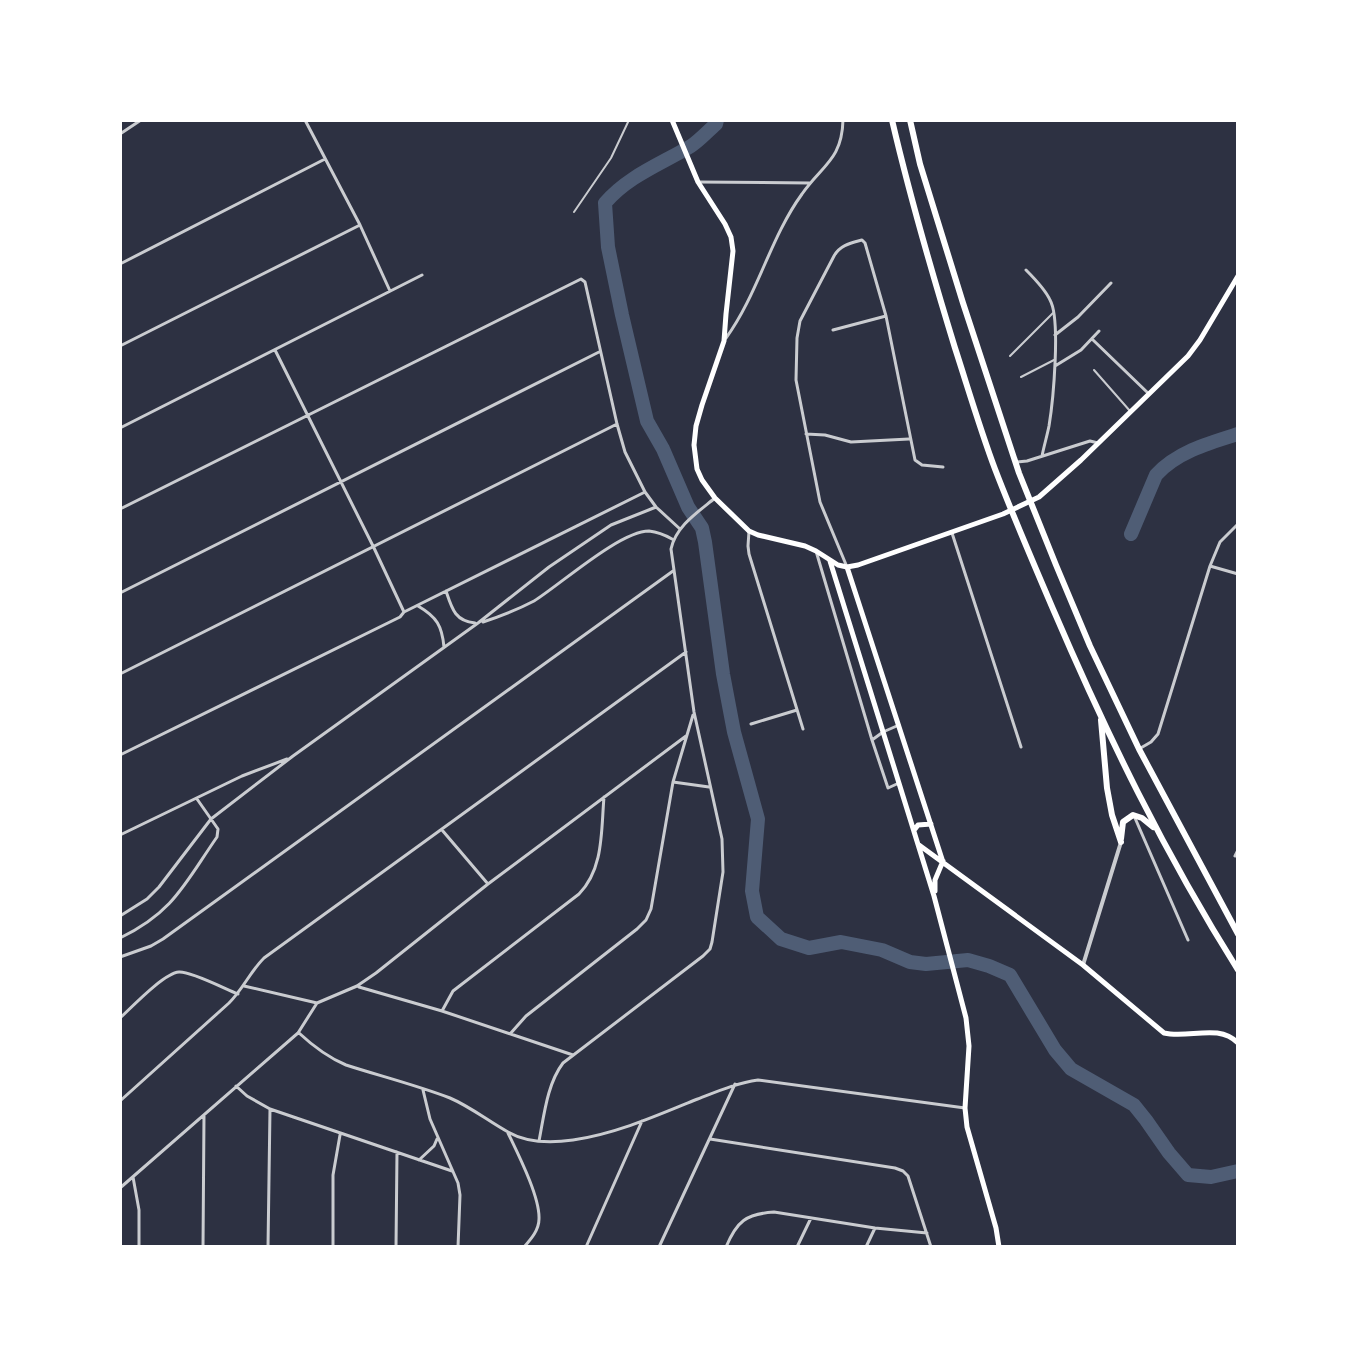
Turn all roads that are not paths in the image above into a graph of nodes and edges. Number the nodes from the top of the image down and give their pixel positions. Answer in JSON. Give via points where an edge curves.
{"nodes":[{"id":1,"x":141,"y":120,"type":"edge"},
{"id":2,"x":305,"y":120,"type":"edge"},
{"id":3,"x":629,"y":120,"type":"edge"},
{"id":4,"x":843,"y":120,"type":"edge"},
{"id":5,"x":892,"y":120,"type":"edge"},
{"id":6,"x":910,"y":120,"type":"edge"},
{"id":7,"x":673,"y":122,"type":"edge"},
{"id":8,"x":120,"y":134,"type":"edge"},
{"id":9,"x":325,"y":159,"type":"junction"},
{"id":10,"x":698,"y":182,"type":"junction"},
{"id":11,"x":810,"y":183,"type":"junction"},
{"id":12,"x":574,"y":212,"type":"dead end"},
{"id":13,"x":360,"y":225,"type":"junction"},
{"id":14,"x":120,"y":264,"type":"edge"},
{"id":15,"x":1026,"y":270,"type":"dead end"},
{"id":16,"x":422,"y":275,"type":"dead end"},
{"id":17,"x":1238,"y":276,"type":"edge"},
{"id":18,"x":1111,"y":283,"type":"dead end"},
{"id":19,"x":390,"y":291,"type":"junction"},
{"id":20,"x":1054,"y":312,"type":"junction"},
{"id":21,"x":886,"y":316,"type":"junction"},
{"id":22,"x":833,"y":330,"type":"dead end"},
{"id":23,"x":1099,"y":331,"type":"dead end"},
{"id":24,"x":1055,"y":335,"type":"junction"},
{"id":25,"x":1092,"y":339,"type":"junction"},
{"id":26,"x":724,"y":341,"type":"junction"},
{"id":27,"x":120,"y":346,"type":"edge"},
{"id":28,"x":275,"y":350,"type":"junction"},
{"id":29,"x":601,"y":352,"type":"junction"},
{"id":30,"x":1010,"y":356,"type":"dead end"},
{"id":31,"x":1055,"y":359,"type":"junction"},
{"id":32,"x":1055,"y":366,"type":"junction"},
{"id":33,"x":1094,"y":370,"type":"dead end"},
{"id":34,"x":1021,"y":377,"type":"dead end"},
{"id":35,"x":1149,"y":394,"type":"junction"},
{"id":36,"x":1131,"y":412,"type":"junction"},
{"id":37,"x":307,"y":415,"type":"junction"},
{"id":38,"x":617,"y":424,"type":"junction"},
{"id":39,"x":120,"y":428,"type":"edge"},
{"id":40,"x":806,"y":434,"type":"junction"},
{"id":41,"x":910,"y":439,"type":"junction"},
{"id":42,"x":1098,"y":443,"type":"junction"},
{"id":43,"x":1042,"y":456,"type":"junction"},
{"id":44,"x":1016,"y":462,"type":"junction"},
{"id":45,"x":943,"y":467,"type":"dead end"},
{"id":46,"x":340,"y":481,"type":"junction"},
{"id":47,"x":645,"y":492,"type":"junction"},
{"id":48,"x":715,"y":498,"type":"junction"},
{"id":49,"x":656,"y":507,"type":"junction"},
{"id":50,"x":120,"y":509,"type":"edge"},
{"id":51,"x":1238,"y":524,"type":"edge"},
{"id":52,"x":680,"y":529,"type":"junction"},
{"id":53,"x":749,"y":531,"type":"junction"},
{"id":54,"x":952,"y":533,"type":"junction"},
{"id":55,"x":673,"y":539,"type":"junction"},
{"id":56,"x":374,"y":548,"type":"junction"},
{"id":57,"x":816,"y":551,"type":"junction"},
{"id":58,"x":830,"y":560,"type":"junction"},
{"id":59,"x":1210,"y":566,"type":"junction"},
{"id":60,"x":847,"y":567,"type":"junction"},
{"id":61,"x":673,"y":571,"type":"junction"},
{"id":62,"x":1238,"y":574,"type":"edge"},
{"id":63,"x":446,"y":591,"type":"junction"},
{"id":64,"x":120,"y":593,"type":"edge"},
{"id":65,"x":417,"y":605,"type":"junction"},
{"id":66,"x":404,"y":612,"type":"junction"},
{"id":67,"x":478,"y":623,"type":"junction"},
{"id":68,"x":444,"y":647,"type":"junction"},
{"id":69,"x":686,"y":652,"type":"junction"},
{"id":70,"x":120,"y":674,"type":"edge"},
{"id":71,"x":797,"y":710,"type":"junction"},
{"id":72,"x":694,"y":712,"type":"junction"},
{"id":73,"x":1099,"y":713,"type":"junction"},
{"id":74,"x":751,"y":724,"type":"dead end"},
{"id":75,"x":899,"y":725,"type":"junction"},
{"id":76,"x":803,"y":729,"type":"dead end"},
{"id":77,"x":883,"y":732,"type":"junction"},
{"id":78,"x":686,"y":736,"type":"junction"},
{"id":79,"x":872,"y":740,"type":"junction"},
{"id":80,"x":1021,"y":747,"type":"dead end"},
{"id":81,"x":1139,"y":749,"type":"junction"},
{"id":82,"x":120,"y":755,"type":"edge"},
{"id":83,"x":293,"y":756,"type":"junction"},
{"id":84,"x":673,"y":782,"type":"junction"},
{"id":85,"x":900,"y":783,"type":"junction"},
{"id":86,"x":710,"y":787,"type":"junction"},
{"id":87,"x":604,"y":796,"type":"junction"},
{"id":88,"x":196,"y":798,"type":"junction"},
{"id":89,"x":1133,"y":815,"type":"junction"},
{"id":90,"x":211,"y":819,"type":"junction"},
{"id":91,"x":931,"y":824,"type":"junction"},
{"id":92,"x":442,"y":830,"type":"junction"},
{"id":93,"x":914,"y":830,"type":"junction"},
{"id":94,"x":1157,"y":830,"type":"junction"},
{"id":95,"x":120,"y":835,"type":"edge"},
{"id":96,"x":1121,"y":842,"type":"junction"},
{"id":97,"x":919,"y":845,"type":"junction"},
{"id":98,"x":939,"y":848,"type":"junction"},
{"id":99,"x":1238,"y":850,"type":"edge"},
{"id":100,"x":932,"y":854,"type":"junction"},
{"id":101,"x":1235,"y":856,"type":"dead end"},
{"id":102,"x":943,"y":861,"type":"junction"},
{"id":103,"x":488,"y":884,"type":"junction"},
{"id":104,"x":934,"y":896,"type":"junction"},
{"id":105,"x":120,"y":916,"type":"edge"},
{"id":106,"x":1238,"y":934,"type":"edge"},
{"id":107,"x":120,"y":938,"type":"edge"},
{"id":108,"x":1188,"y":940,"type":"dead end"},
{"id":109,"x":120,"y":957,"type":"edge"},
{"id":110,"x":1083,"y":965,"type":"junction"},
{"id":111,"x":1238,"y":970,"type":"edge"},
{"id":112,"x":244,"y":986,"type":"junction"},
{"id":113,"x":357,"y":986,"type":"junction"},
{"id":114,"x":238,"y":994,"type":"junction"},
{"id":115,"x":317,"y":1003,"type":"junction"},
{"id":116,"x":442,"y":1011,"type":"junction"},
{"id":117,"x":120,"y":1018,"type":"edge"},
{"id":118,"x":298,"y":1033,"type":"junction"},
{"id":119,"x":510,"y":1034,"type":"junction"},
{"id":120,"x":1238,"y":1043,"type":"edge"},
{"id":121,"x":573,"y":1055,"type":"junction"},
{"id":122,"x":735,"y":1084,"type":"junction"},
{"id":123,"x":236,"y":1086,"type":"junction"},
{"id":124,"x":423,"y":1090,"type":"junction"},
{"id":125,"x":120,"y":1101,"type":"edge"},
{"id":126,"x":965,"y":1108,"type":"junction"},
{"id":127,"x":270,"y":1109,"type":"junction"},
{"id":128,"x":204,"y":1113,"type":"junction"},
{"id":129,"x":642,"y":1121,"type":"junction"},
{"id":130,"x":507,"y":1132,"type":"junction"},
{"id":131,"x":340,"y":1134,"type":"junction"},
{"id":132,"x":437,"y":1139,"type":"junction"},
{"id":133,"x":710,"y":1139,"type":"junction"},
{"id":134,"x":539,"y":1141,"type":"junction"},
{"id":135,"x":397,"y":1152,"type":"junction"},
{"id":136,"x":419,"y":1160,"type":"junction"},
{"id":137,"x":452,"y":1171,"type":"junction"},
{"id":138,"x":133,"y":1177,"type":"junction"},
{"id":139,"x":120,"y":1188,"type":"edge"},
{"id":140,"x":811,"y":1218,"type":"junction"},
{"id":141,"x":875,"y":1228,"type":"junction"},
{"id":142,"x":927,"y":1233,"type":"junction"},
{"id":143,"x":139,"y":1247,"type":"edge"},
{"id":144,"x":203,"y":1247,"type":"edge"},
{"id":145,"x":268,"y":1247,"type":"edge"},
{"id":146,"x":333,"y":1247,"type":"edge"},
{"id":147,"x":396,"y":1247,"type":"edge"},
{"id":148,"x":458,"y":1247,"type":"edge"},
{"id":149,"x":524,"y":1247,"type":"edge"},
{"id":150,"x":586,"y":1247,"type":"edge"},
{"id":151,"x":659,"y":1247,"type":"edge"},
{"id":152,"x":726,"y":1247,"type":"edge"},
{"id":153,"x":797,"y":1247,"type":"edge"},
{"id":154,"x":866,"y":1247,"type":"edge"},
{"id":155,"x":931,"y":1247,"type":"edge"},
{"id":156,"x":999,"y":1247,"type":"edge"}],
"edges":[{"from":1,"to":8,"type":"street"},
{"from":2,"to":9,"type":"street"},
{"from":3,"to":12,"type":"lane","via":[[611,158]]},
{"from":4,"to":11,"type":"street","via":[[833,159]]},
{"from":5,"to":73,"type":"highway","via":[[943,310],[996,471]]},
{"from":6,"to":44,"type":"highway"},
{"from":7,"to":10,"type":"main road"},
{"from":9,"to":13,"type":"street"},
{"from":9,"to":14,"type":"street"},
{"from":10,"to":11,"type":"street"},
{"from":10,"to":26,"type":"main road","via":[[733,244]]},
{"from":11,"to":26,"type":"street"},
{"from":13,"to":19,"type":"street"},
{"from":13,"to":27,"type":"street"},
{"from":15,"to":20,"type":"street","via":[[1050,298]]},
{"from":16,"to":19,"type":"street"},
{"from":17,"to":35,"type":"main road","via":[[1196,346]]},
{"from":18,"to":24,"type":"street"},
{"from":19,"to":28,"type":"street"},
{"from":20,"to":24,"type":"street"},
{"from":20,"to":30,"type":"lane"},
{"from":21,"to":22,"type":"street"},
{"from":21,"to":40,"type":"street","via":[[865,243],[844,246],[800,321],[796,380]]},
{"from":21,"to":41,"type":"street"},
{"from":23,"to":25,"type":"street"},
{"from":24,"to":31,"type":"street"},
{"from":25,"to":32,"type":"street"},
{"from":25,"to":35,"type":"street"},
{"from":26,"to":48,"type":"main road","via":[[698,415],[694,445],[697,469]]},
{"from":28,"to":37,"type":"street"},
{"from":28,"to":39,"type":"street"},
{"from":29,"to":37,"type":"street","via":[[581,279]]},
{"from":29,"to":38,"type":"street"},
{"from":29,"to":46,"type":"street"},
{"from":31,"to":32,"type":"street"},
{"from":31,"to":34,"type":"lane"},
{"from":32,"to":43,"type":"street"},
{"from":33,"to":36,"type":"lane"},
{"from":35,"to":36,"type":"main road"},
{"from":36,"to":42,"type":"main road"},
{"from":37,"to":46,"type":"street"},
{"from":37,"to":50,"type":"street"},
{"from":38,"to":47,"type":"street"},
{"from":38,"to":56,"type":"street"},
{"from":40,"to":41,"type":"street","via":[[851,442]]},
{"from":40,"to":60,"type":"street","via":[[820,502]]},
{"from":41,"to":45,"type":"street","via":[[919,464]]},
{"from":42,"to":43,"type":"street"},
{"from":42,"to":54,"type":"main road","via":[[1039,497]]},
{"from":43,"to":44,"type":"street"},
{"from":44,"to":81,"type":"highway","via":[[1090,646]]},
{"from":46,"to":56,"type":"street"},
{"from":46,"to":64,"type":"street"},
{"from":47,"to":49,"type":"street"},
{"from":47,"to":63,"type":"street"},
{"from":48,"to":52,"type":"street"},
{"from":48,"to":53,"type":"main road"},
{"from":49,"to":52,"type":"street"},
{"from":49,"to":67,"type":"street","via":[[611,525]]},
{"from":51,"to":59,"type":"street","via":[[1220,542]]},
{"from":52,"to":55,"type":"street"},
{"from":53,"to":57,"type":"main road"},
{"from":53,"to":71,"type":"street","via":[[749,554]]},
{"from":54,"to":60,"type":"main road"},
{"from":54,"to":80,"type":"street"},
{"from":55,"to":61,"type":"street"},
{"from":55,"to":67,"type":"street","via":[[647,531],[623,538],[535,600]]},
{"from":56,"to":66,"type":"street"},
{"from":56,"to":70,"type":"street"},
{"from":57,"to":58,"type":"main road"},
{"from":57,"to":79,"type":"street"},
{"from":58,"to":60,"type":"main road"},
{"from":58,"to":77,"type":"main road"},
{"from":59,"to":62,"type":"street"},
{"from":59,"to":81,"type":"street","via":[[1160,729]]},
{"from":60,"to":75,"type":"main road"},
{"from":61,"to":69,"type":"street"},
{"from":61,"to":109,"type":"street","via":[[163,939]]},
{"from":63,"to":65,"type":"street"},
{"from":63,"to":67,"type":"street","via":[[457,618]]},
{"from":65,"to":66,"type":"street"},
{"from":65,"to":68,"type":"street","via":[[431,613],[442,630]]},
{"from":66,"to":82,"type":"street"},
{"from":67,"to":68,"type":"street"},
{"from":68,"to":83,"type":"street"},
{"from":69,"to":72,"type":"street"},
{"from":69,"to":92,"type":"street"},
{"from":71,"to":74,"type":"street"},
{"from":71,"to":76,"type":"street"},
{"from":72,"to":78,"type":"street"},
{"from":72,"to":86,"type":"street"},
{"from":73,"to":94,"type":"highway"},
{"from":73,"to":96,"type":"highway","via":[[1107,788]]},
{"from":75,"to":77,"type":"street"},
{"from":75,"to":91,"type":"main road"},
{"from":77,"to":79,"type":"street"},
{"from":77,"to":85,"type":"main road"},
{"from":78,"to":84,"type":"street"},
{"from":78,"to":87,"type":"street"},
{"from":79,"to":85,"type":"street","via":[[888,788]]},
{"from":81,"to":106,"type":"highway"},
{"from":83,"to":88,"type":"street"},
{"from":83,"to":90,"type":"street"},
{"from":84,"to":86,"type":"street"},
{"from":84,"to":119,"type":"street","via":[[646,920]]},
{"from":85,"to":93,"type":"main road"},
{"from":86,"to":121,"type":"street","via":[[722,839],[723,872],[710,949]]},
{"from":87,"to":103,"type":"street"},
{"from":87,"to":116,"type":"street","via":[[597,864],[587,885],[453,991]]},
{"from":88,"to":90,"type":"street"},
{"from":88,"to":95,"type":"street"},
{"from":89,"to":94,"type":"highway"},
{"from":89,"to":96,"type":"highway","via":[[1123,822]]},
{"from":89,"to":108,"type":"street"},
{"from":90,"to":105,"type":"street","via":[[159,887]]},
{"from":90,"to":107,"type":"street","via":[[217,837],[186,885],[153,919]]},
{"from":91,"to":93,"type":"main road"},
{"from":91,"to":98,"type":"main road"},
{"from":92,"to":103,"type":"street"},
{"from":92,"to":112,"type":"street","via":[[264,958]]},
{"from":93,"to":97,"type":"main road"},
{"from":94,"to":111,"type":"highway"},
{"from":96,"to":110,"type":"street"},
{"from":97,"to":100,"type":"main road"},
{"from":97,"to":104,"type":"main road"},
{"from":98,"to":100,"type":"main road"},
{"from":98,"to":102,"type":"main road"},
{"from":99,"to":101,"type":"street"},
{"from":100,"to":102,"type":"main road"},
{"from":102,"to":104,"type":"main road"},
{"from":102,"to":110,"type":"main road"},
{"from":103,"to":113,"type":"street"},
{"from":104,"to":126,"type":"main road","via":[[968,1032]]},
{"from":110,"to":120,"type":"main road","via":[[1164,1033],[1216,1031]]},
{"from":112,"to":114,"type":"street"},
{"from":112,"to":115,"type":"street"},
{"from":113,"to":115,"type":"street"},
{"from":113,"to":116,"type":"street"},
{"from":114,"to":117,"type":"street","via":[[177,972]]},
{"from":114,"to":125,"type":"street"},
{"from":115,"to":118,"type":"street"},
{"from":116,"to":119,"type":"street"},
{"from":118,"to":123,"type":"street"},
{"from":118,"to":124,"type":"street","via":[[330,1059]]},
{"from":119,"to":121,"type":"street"},
{"from":121,"to":134,"type":"street","via":[[557,1071]]},
{"from":122,"to":126,"type":"street","via":[[758,1080]]},
{"from":122,"to":129,"type":"street"},
{"from":122,"to":133,"type":"street"},
{"from":123,"to":127,"type":"street"},
{"from":123,"to":128,"type":"street"},
{"from":124,"to":130,"type":"street","via":[[476,1111]]},
{"from":124,"to":132,"type":"street"},
{"from":126,"to":156,"type":"main road"},
{"from":127,"to":131,"type":"street"},
{"from":127,"to":145,"type":"street"},
{"from":128,"to":138,"type":"street"},
{"from":128,"to":144,"type":"street"},
{"from":129,"to":134,"type":"street","via":[[576,1140]]},
{"from":129,"to":150,"type":"street"},
{"from":130,"to":134,"type":"street"},
{"from":130,"to":149,"type":"street","via":[[539,1219]]},
{"from":131,"to":135,"type":"street"},
{"from":131,"to":146,"type":"street","via":[[333,1175]]},
{"from":132,"to":136,"type":"street"},
{"from":132,"to":137,"type":"street"},
{"from":133,"to":142,"type":"street","via":[[903,1171]]},
{"from":133,"to":151,"type":"street"},
{"from":135,"to":136,"type":"street"},
{"from":135,"to":147,"type":"street"},
{"from":136,"to":137,"type":"street"},
{"from":137,"to":148,"type":"street","via":[[460,1195]]},
{"from":138,"to":139,"type":"street"},
{"from":138,"to":143,"type":"street"},
{"from":140,"to":141,"type":"street"},
{"from":140,"to":152,"type":"street","via":[[774,1212],[751,1216],[732,1232]]},
{"from":140,"to":153,"type":"street"},
{"from":141,"to":142,"type":"street"},
{"from":141,"to":154,"type":"street"},
{"from":142,"to":155,"type":"street"}]}
